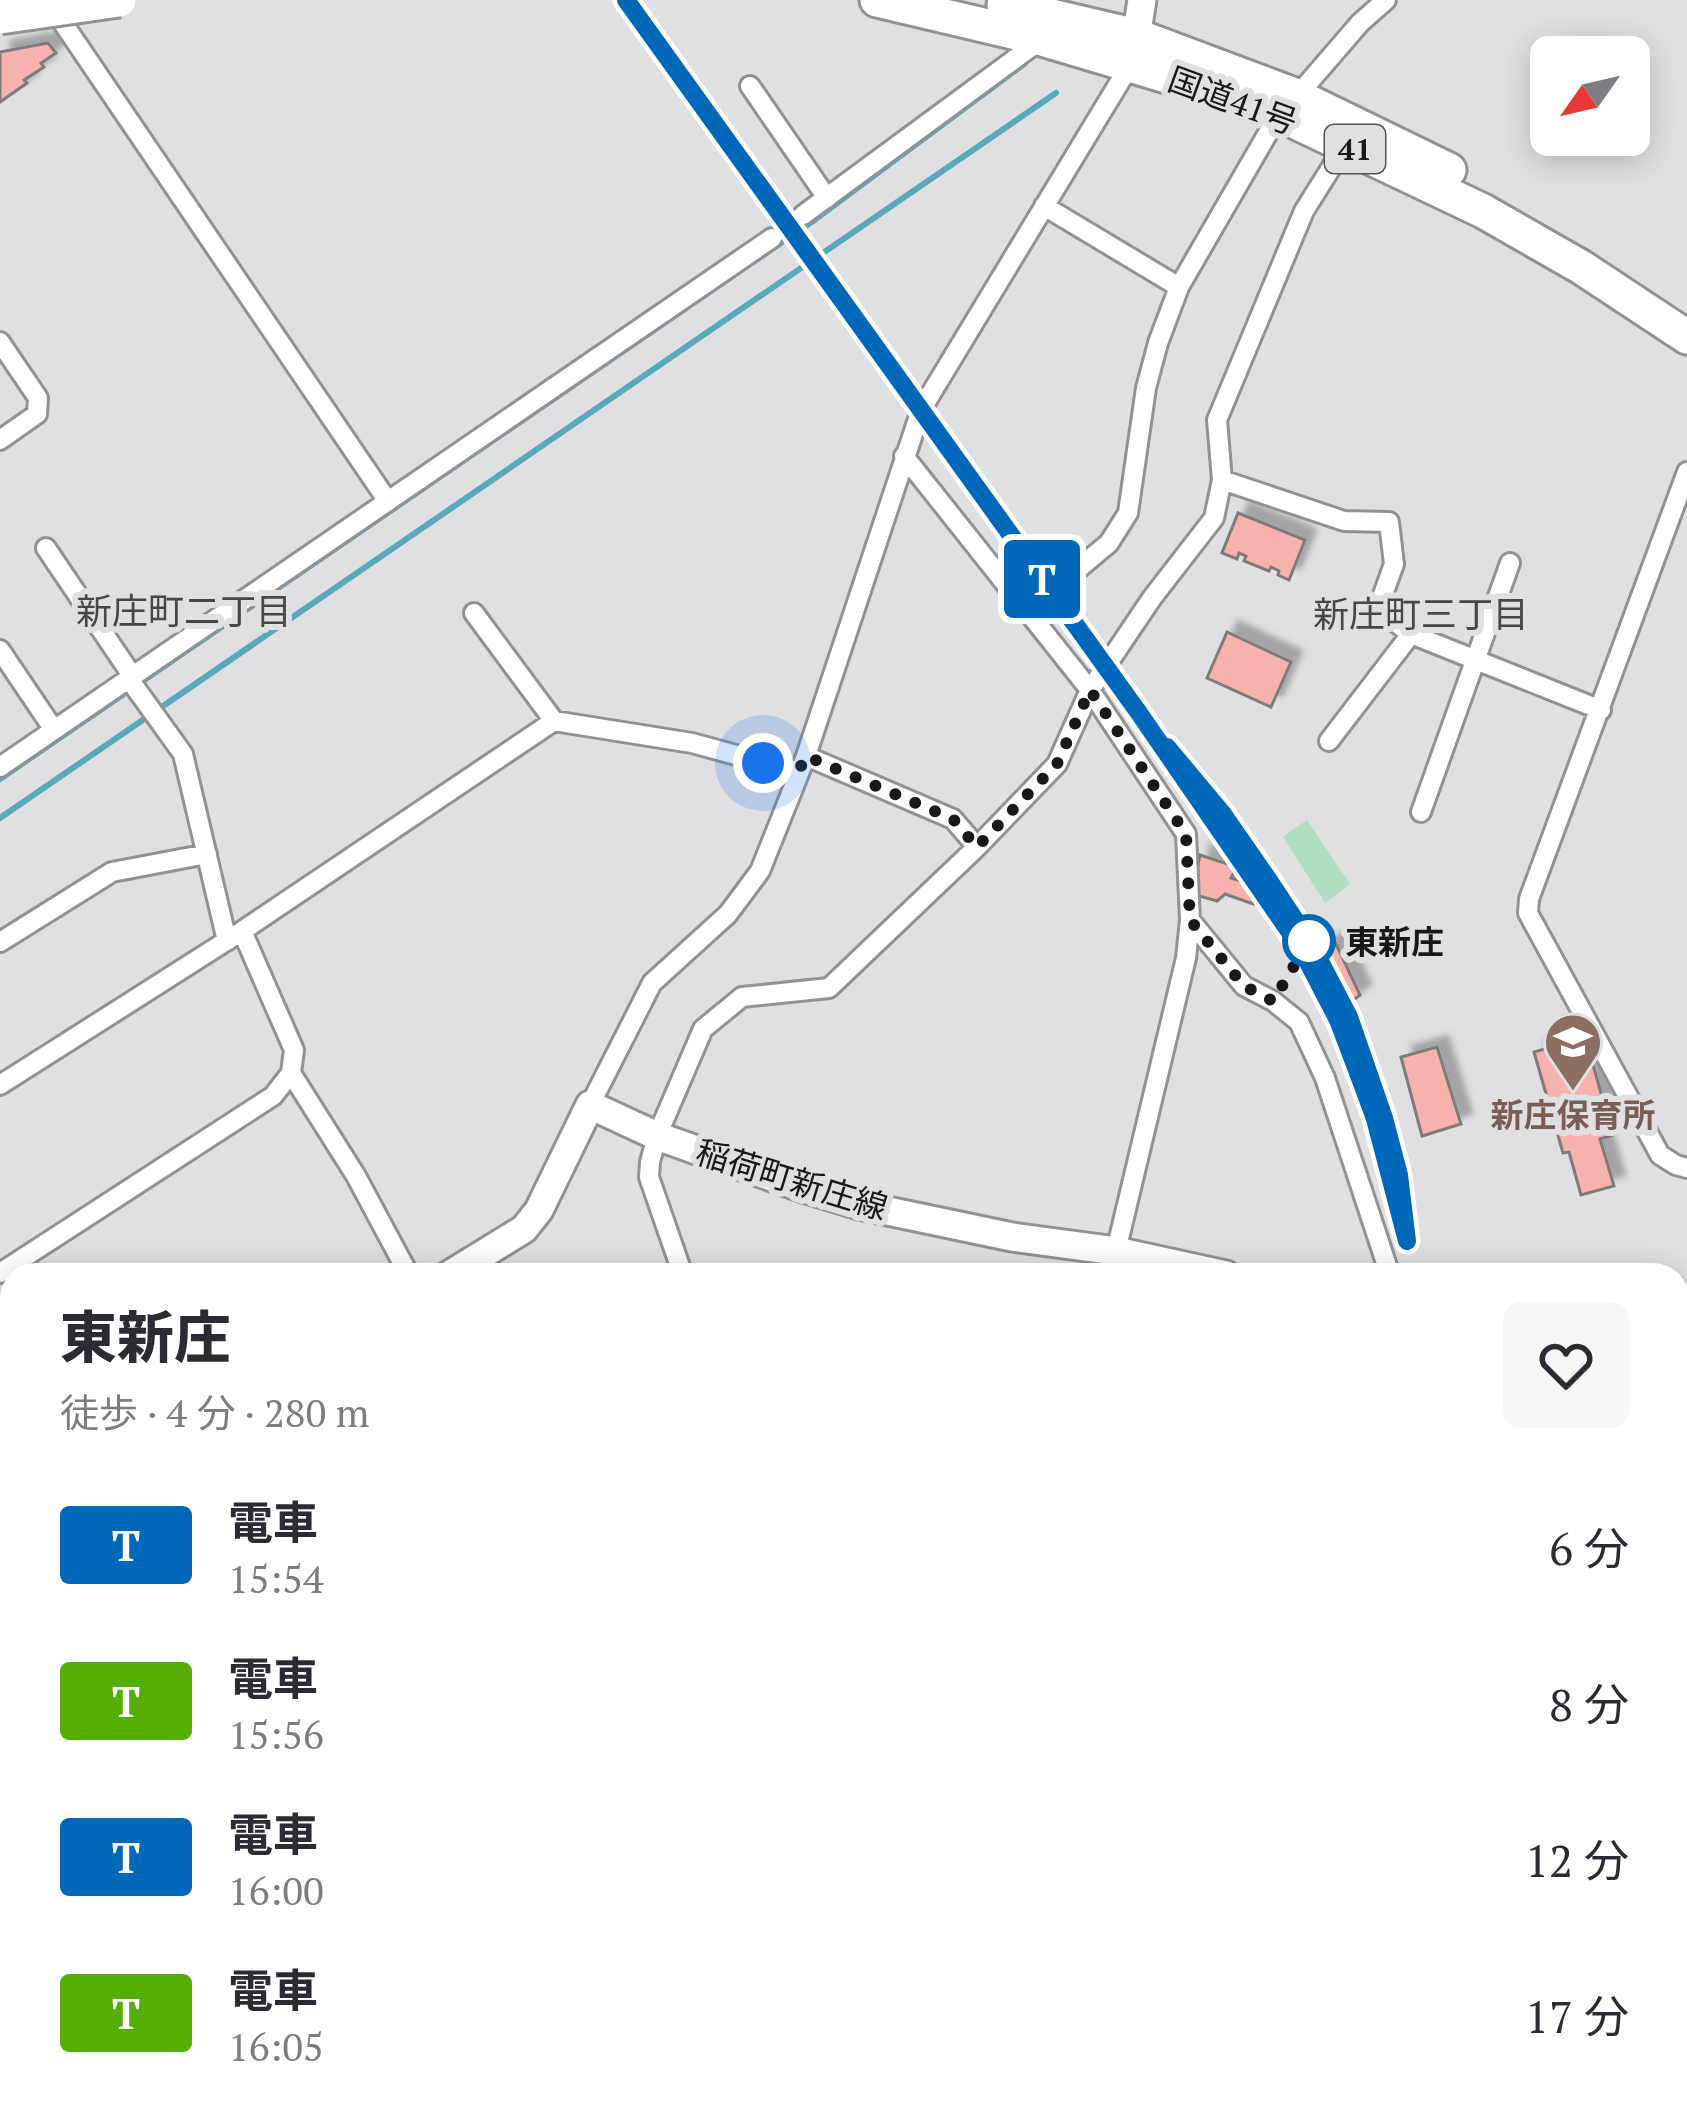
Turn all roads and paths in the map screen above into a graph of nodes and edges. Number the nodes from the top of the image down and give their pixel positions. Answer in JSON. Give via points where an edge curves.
{"nodes":[{"id":1,"x":47,"y":0,"type":"edge"},
{"id":2,"x":119,"y":0,"type":"edge"},
{"id":3,"x":877,"y":0,"type":"edge"},
{"id":4,"x":1142,"y":0,"type":"edge"},
{"id":5,"x":1386,"y":0,"type":"edge"},
{"id":6,"x":991,"y":10,"type":"edge"},
{"id":7,"x":0,"y":17,"type":"edge"},
{"id":8,"x":1042,"y":39,"type":"junction"},
{"id":9,"x":1134,"y":51,"type":"junction"},
{"id":10,"x":750,"y":86,"type":"dead end"},
{"id":11,"x":1288,"y":105,"type":"junction"},
{"id":12,"x":1346,"y":144,"type":"junction"},
{"id":13,"x":827,"y":198,"type":"junction"},
{"id":14,"x":1044,"y":206,"type":"junction"},
{"id":15,"x":803,"y":215,"type":"dead end"},
{"id":16,"x":772,"y":238,"type":"dead end"},
{"id":17,"x":1179,"y":287,"type":"junction"},
{"id":18,"x":1687,"y":309,"type":"edge"},
{"id":19,"x":1687,"y":337,"type":"edge"},
{"id":20,"x":0,"y":342,"type":"edge"},
{"id":21,"x":0,"y":440,"type":"edge"},
{"id":22,"x":904,"y":456,"type":"junction"},
{"id":23,"x":1687,"y":472,"type":"edge"},
{"id":24,"x":1222,"y":480,"type":"junction"},
{"id":25,"x":1682,"y":497,"type":"edge"},
{"id":26,"x":387,"y":500,"type":"junction"},
{"id":27,"x":46,"y":548,"type":"dead end"},
{"id":28,"x":1510,"y":563,"type":"dead end"},
{"id":29,"x":1078,"y":568,"type":"dead end"},
{"id":30,"x":474,"y":613,"type":"dead end"},
{"id":31,"x":1412,"y":634,"type":"junction"},
{"id":32,"x":0,"y":650,"type":"edge"},
{"id":33,"x":1476,"y":661,"type":"junction"},
{"id":34,"x":131,"y":680,"type":"junction"},
{"id":35,"x":1090,"y":690,"type":"junction"},
{"id":36,"x":1601,"y":710,"type":"junction"},
{"id":37,"x":554,"y":721,"type":"junction"},
{"id":38,"x":54,"y":730,"type":"junction"},
{"id":39,"x":1329,"y":741,"type":"dead end"},
{"id":40,"x":802,"y":764,"type":"junction"},
{"id":41,"x":0,"y":767,"type":"edge"},
{"id":42,"x":1421,"y":812,"type":"dead end"},
{"id":43,"x":977,"y":847,"type":"junction"},
{"id":44,"x":207,"y":854,"type":"junction"},
{"id":45,"x":1190,"y":920,"type":"junction"},
{"id":46,"x":235,"y":936,"type":"junction"},
{"id":47,"x":0,"y":942,"type":"edge"},
{"id":48,"x":291,"y":1073,"type":"junction"},
{"id":49,"x":0,"y":1085,"type":"edge"},
{"id":50,"x":590,"y":1105,"type":"junction"},
{"id":51,"x":657,"y":1136,"type":"junction"},
{"id":52,"x":1687,"y":1168,"type":"edge"},
{"id":53,"x":1116,"y":1251,"type":"junction"},
{"id":54,"x":15,"y":1263,"type":"edge"},
{"id":55,"x":403,"y":1263,"type":"edge"},
{"id":56,"x":469,"y":1263,"type":"edge"},
{"id":57,"x":679,"y":1263,"type":"edge"},
{"id":58,"x":1171,"y":1263,"type":"edge"},
{"id":59,"x":1386,"y":1263,"type":"edge"}],
"edges":[{"from":1,"to":26,"type":"street"},
{"from":2,"to":7,"type":"highway","bridge":true},
{"from":3,"to":6,"type":"highway","name":"国道41号","number":"41"},
{"from":4,"to":9,"type":"main road"},
{"from":5,"to":11,"type":"street"},
{"from":6,"to":8,"type":"highway","name":"国道41号","number":"41"},
{"from":6,"to":9,"type":"highway","name":"国道41号","number":"41"},
{"from":8,"to":9,"type":"highway","name":"国道41号","number":"41"},
{"from":8,"to":13,"type":"street"},
{"from":9,"to":11,"type":"highway","name":"国道41号","number":"41","via":[[1227,94]]},
{"from":9,"to":14,"type":"street"},
{"from":10,"to":13,"type":"street"},
{"from":11,"to":12,"type":"highway","name":"国道41号","number":"41"},
{"from":11,"to":17,"type":"street"},
{"from":11,"to":18,"type":"highway","name":"国道41号","number":"41","via":[[1377,132],[1592,247]]},
{"from":12,"to":19,"type":"highway","name":"国道41号","number":"41","via":[[1581,267]]},
{"from":12,"to":24,"type":"street","via":[[1304,211],[1217,420]]},
{"from":13,"to":15,"type":"street"},
{"from":14,"to":17,"type":"street"},
{"from":14,"to":22,"type":"street","via":[[934,386]]},
{"from":16,"to":26,"type":"street"},
{"from":17,"to":29,"type":"street","via":[[1147,388],[1129,512],[1109,543]]},
{"from":20,"to":21,"type":"street","via":[[38,398],[38,414]]},
{"from":22,"to":35,"type":"street"},
{"from":22,"to":40,"type":"street"},
{"from":23,"to":25,"type":"street"},
{"from":24,"to":31,"type":"street","via":[[1344,521],[1389,522],[1394,563],[1381,600],[1385,614]]},
{"from":24,"to":35,"type":"street","via":[[1214,518]]},
{"from":25,"to":36,"type":"street"},
{"from":26,"to":34,"type":"street"},
{"from":27,"to":34,"type":"street"},
{"from":28,"to":33,"type":"street"},
{"from":30,"to":37,"type":"street"},
{"from":31,"to":33,"type":"street"},
{"from":31,"to":39,"type":"street"},
{"from":32,"to":38,"type":"street"},
{"from":33,"to":36,"type":"street"},
{"from":33,"to":42,"type":"street"},
{"from":34,"to":38,"type":"street"},
{"from":34,"to":44,"type":"street","via":[[183,754]]},
{"from":35,"to":43,"type":"street","via":[[1057,764]]},
{"from":35,"to":45,"type":"street","via":[[1186,834]]},
{"from":36,"to":52,"type":"street","via":[[1528,913],[1660,1155]]},
{"from":37,"to":40,"type":"street"},
{"from":37,"to":46,"type":"street"},
{"from":38,"to":41,"type":"street"},
{"from":40,"to":43,"type":"street","via":[[953,819]]},
{"from":40,"to":50,"type":"street","via":[[760,871],[728,914],[652,983]]},
{"from":43,"to":51,"type":"street","via":[[829,988],[742,997],[703,1029]]},
{"from":44,"to":46,"type":"street"},
{"from":44,"to":47,"type":"street","via":[[112,872]]},
{"from":45,"to":53,"type":"street"},
{"from":45,"to":59,"type":"street","via":[[1244,986],[1299,1022]]},
{"from":46,"to":48,"type":"street","via":[[294,1050]]},
{"from":46,"to":49,"type":"street"},
{"from":48,"to":54,"type":"street","via":[[273,1096]]},
{"from":48,"to":55,"type":"street"},
{"from":50,"to":51,"type":"main road","name":"稲荷町新庄線"},
{"from":50,"to":56,"type":"main road","via":[[539,1210],[524,1229]]},
{"from":51,"to":53,"type":"main road","name":"稲荷町新庄線","via":[[860,1204]]},
{"from":51,"to":57,"type":"street","via":[[650,1177]]},
{"from":53,"to":58,"type":"main road","name":"稲荷町新庄線"}]}
